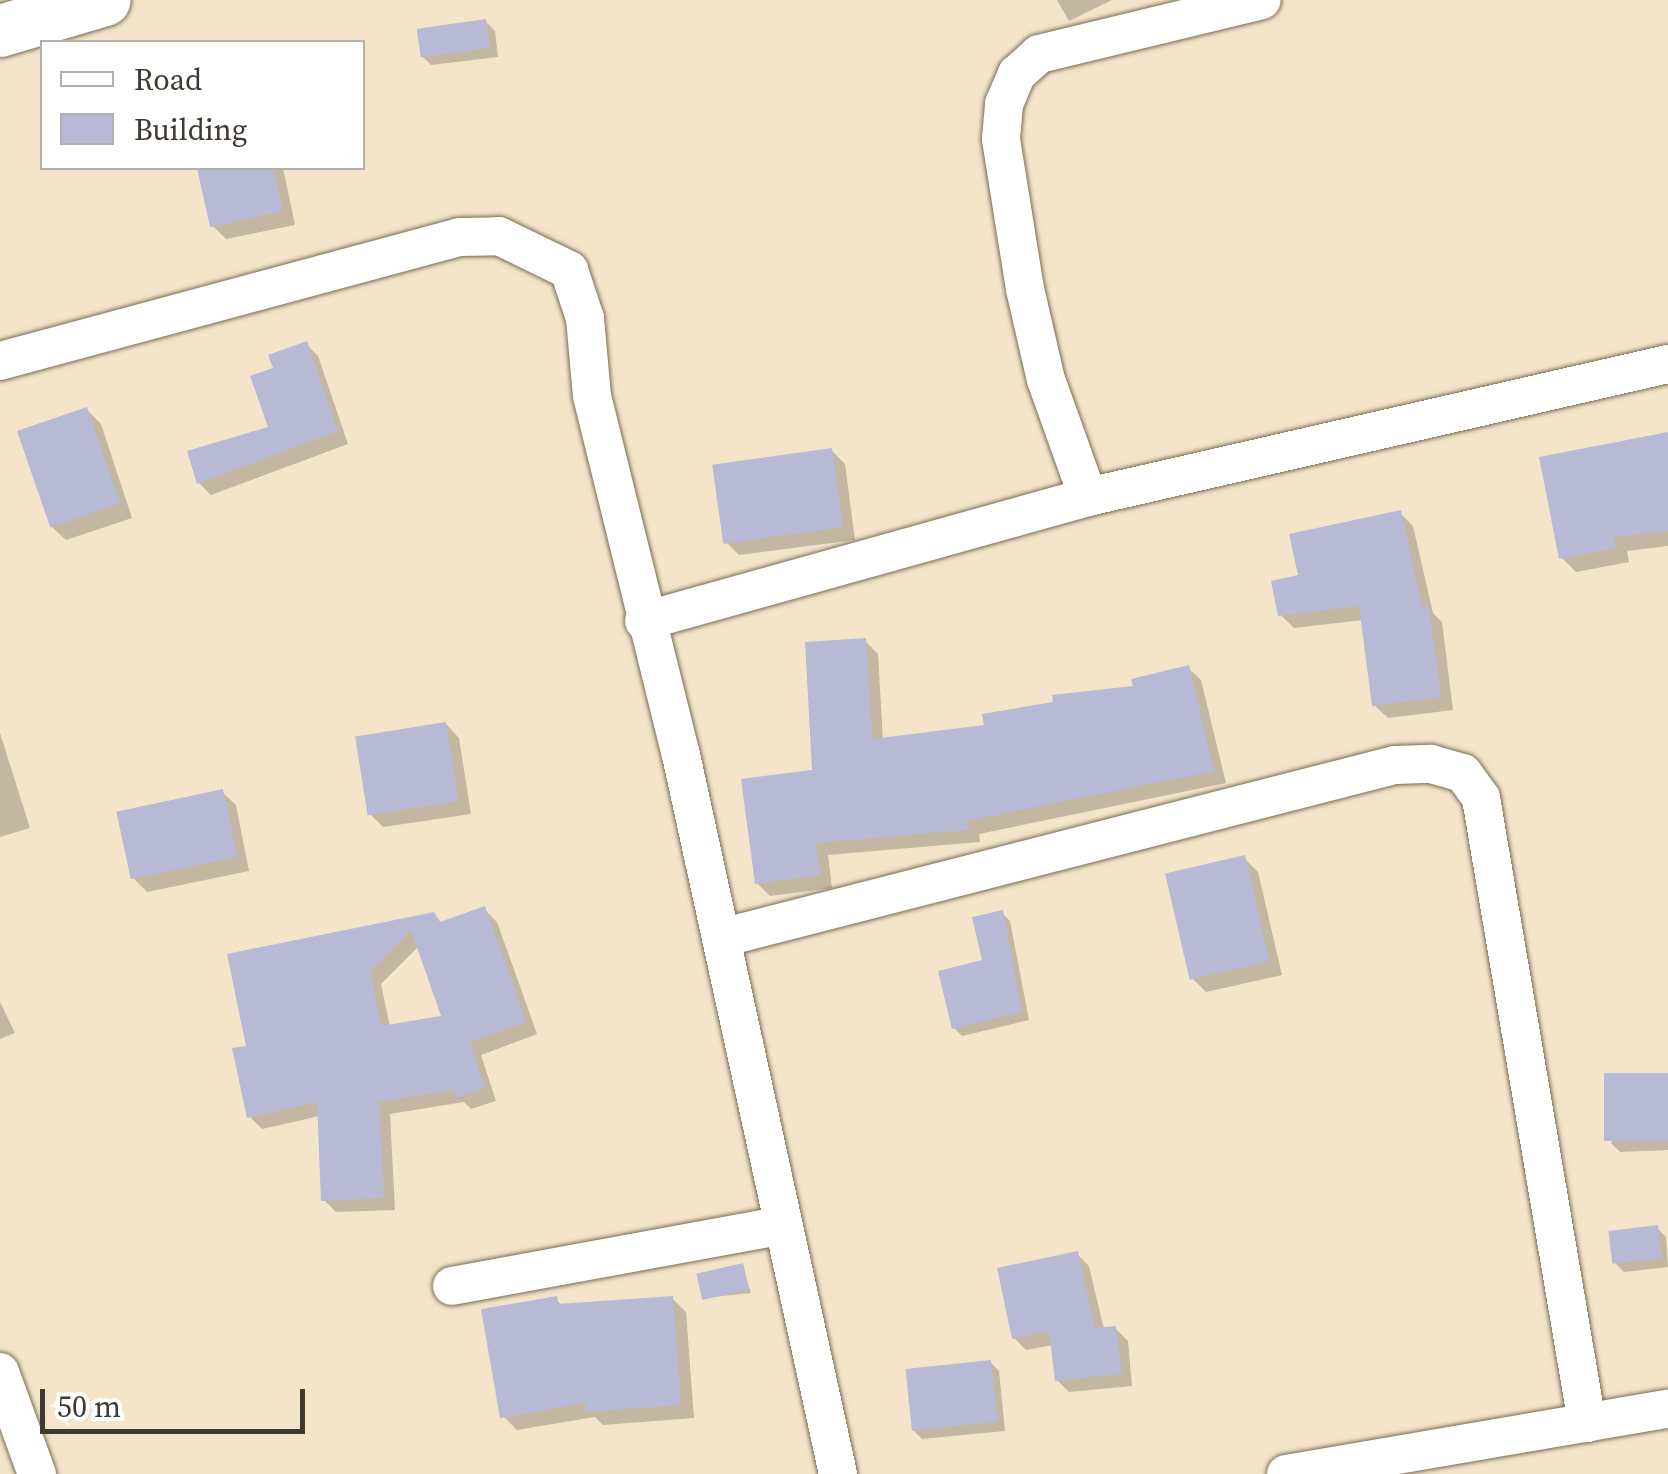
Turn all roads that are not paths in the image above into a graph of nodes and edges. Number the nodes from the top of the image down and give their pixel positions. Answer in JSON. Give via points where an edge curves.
{"nodes":[{"id":1,"x":105,"y":0,"type":"edge"},
{"id":2,"x":1262,"y":0,"type":"edge"},
{"id":3,"x":0,"y":31,"type":"edge"},
{"id":4,"x":0,"y":361,"type":"edge"},
{"id":5,"x":1668,"y":364,"type":"edge"},
{"id":6,"x":1088,"y":498,"type":"junction"},
{"id":7,"x":644,"y":622,"type":"junction"},
{"id":8,"x":721,"y":938,"type":"junction"},
{"id":9,"x":783,"y":1225,"type":"junction"},
{"id":10,"x":452,"y":1286,"type":"dead end"},
{"id":11,"x":0,"y":1372,"type":"edge"},
{"id":12,"x":1668,"y":1409,"type":"edge"},
{"id":13,"x":1587,"y":1423,"type":"junction"},
{"id":14,"x":37,"y":1474,"type":"edge"},
{"id":15,"x":838,"y":1474,"type":"edge"},
{"id":16,"x":1286,"y":1474,"type":"edge"}],
"edges":[{"from":1,"to":3,"type":"main road"},
{"from":2,"to":6,"type":"street","via":[[1038,54],[1016,74],[1004,104],[1002,139],[1025,289],[1046,380]]},
{"from":4,"to":7,"type":"street","via":[[460,237],[499,236],[540,250],[569,270],[585,318],[592,396]]},
{"from":5,"to":6,"type":"street"},
{"from":6,"to":7,"type":"street"},
{"from":7,"to":8,"type":"street"},
{"from":8,"to":9,"type":"street"},
{"from":8,"to":13,"type":"street","via":[[1395,765],[1431,764],[1463,773],[1480,798]]},
{"from":9,"to":10,"type":"street"},
{"from":9,"to":15,"type":"street"},
{"from":11,"to":14,"type":"street"},
{"from":12,"to":13,"type":"street"},
{"from":13,"to":16,"type":"street"}]}
